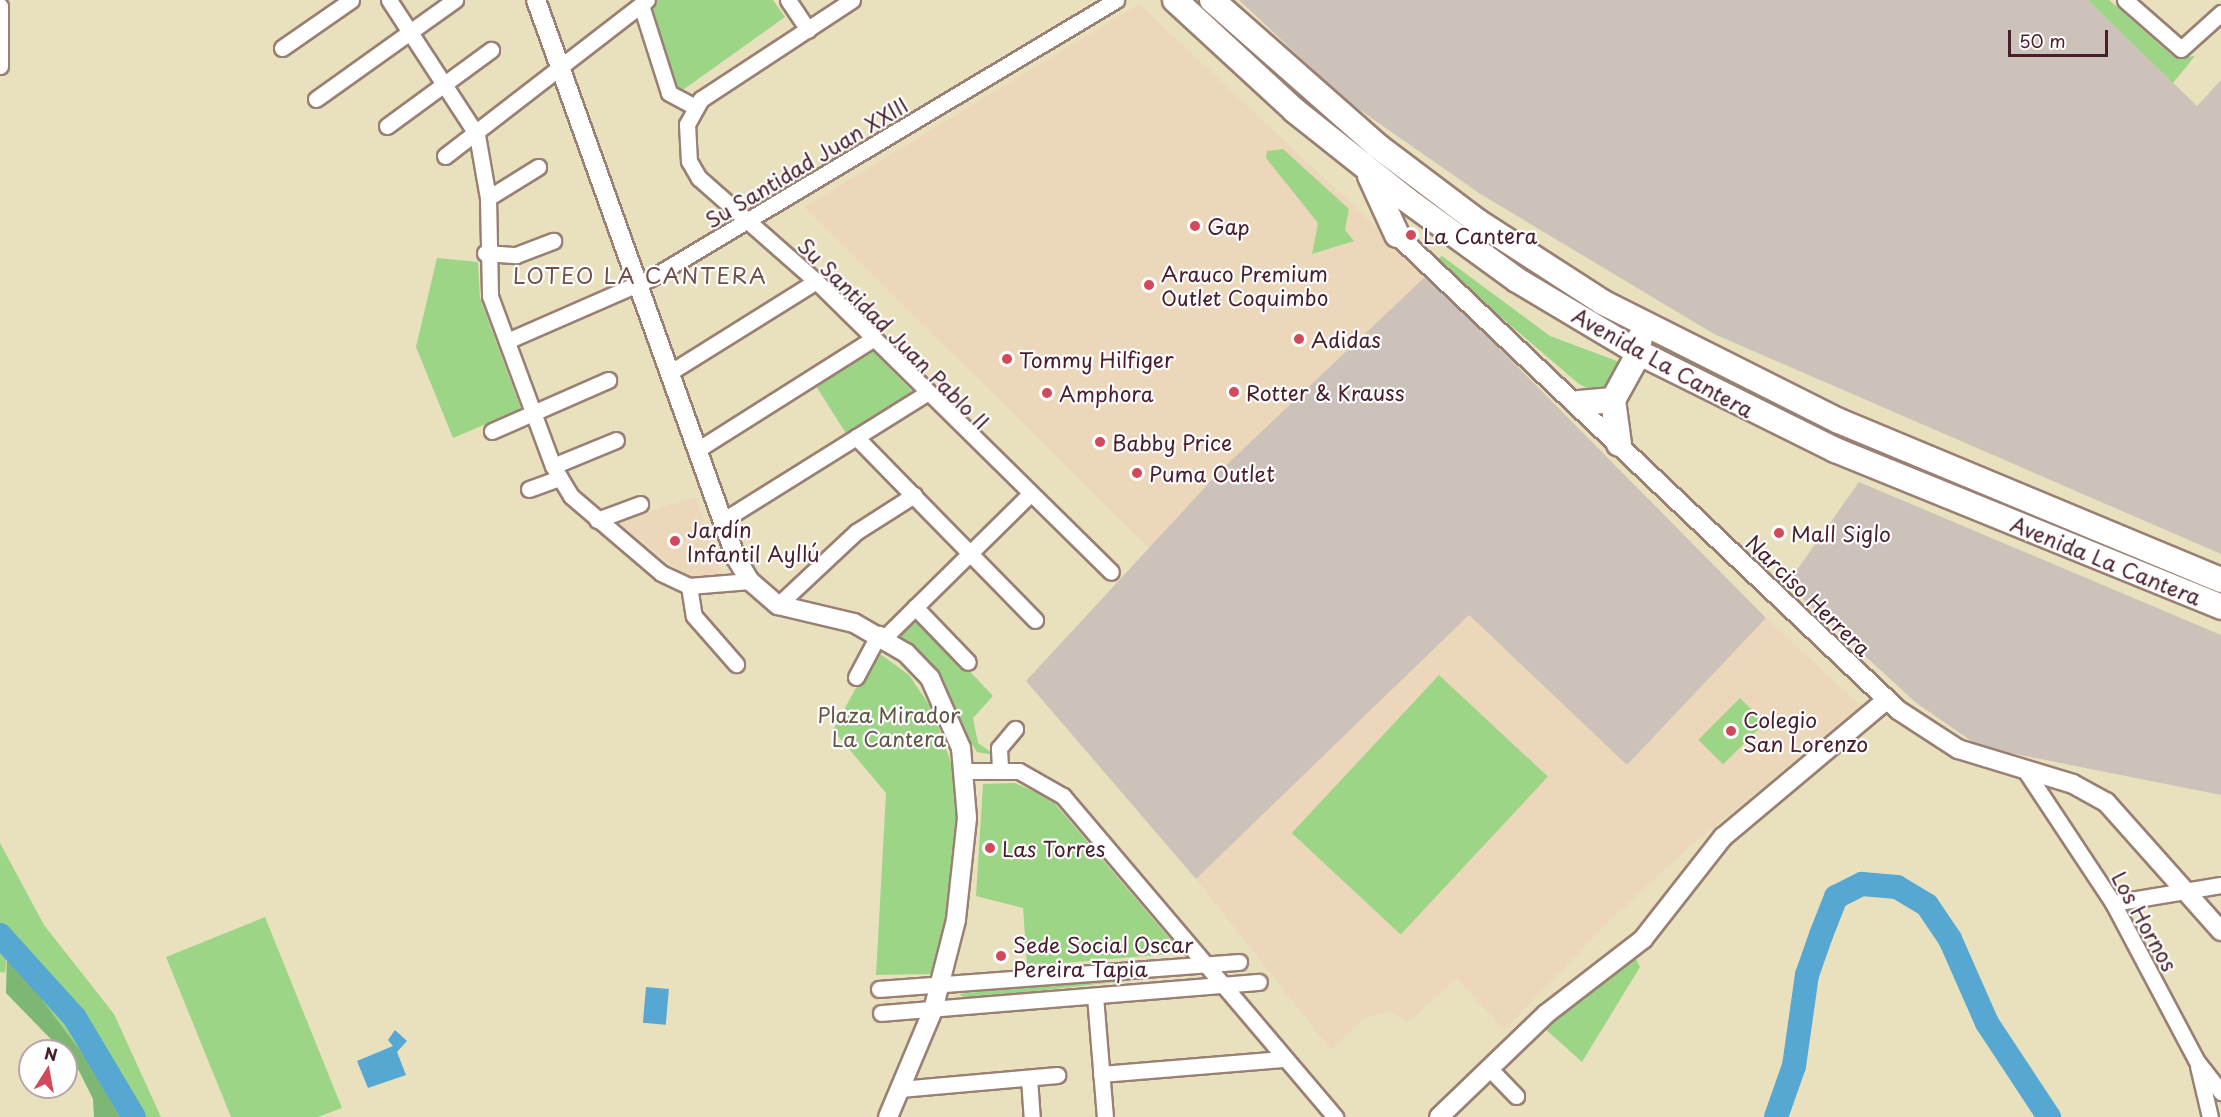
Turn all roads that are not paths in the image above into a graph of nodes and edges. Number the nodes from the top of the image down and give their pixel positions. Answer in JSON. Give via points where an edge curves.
{"nodes":[{"id":1,"x":351,"y":0,"type":"edge"},
{"id":2,"x":389,"y":0,"type":"edge"},
{"id":3,"x":455,"y":0,"type":"edge"},
{"id":4,"x":536,"y":0,"type":"edge"},
{"id":5,"x":788,"y":0,"type":"edge"},
{"id":6,"x":852,"y":0,"type":"edge"},
{"id":7,"x":1116,"y":0,"type":"edge"},
{"id":8,"x":1174,"y":0,"type":"edge"},
{"id":9,"x":1212,"y":0,"type":"edge"},
{"id":10,"x":2125,"y":0,"type":"edge"},
{"id":11,"x":644,"y":2,"type":"edge"},
{"id":12,"x":0,"y":6,"type":"edge"},
{"id":13,"x":2221,"y":13,"type":"edge"},
{"id":14,"x":808,"y":30,"type":"junction"},
{"id":15,"x":409,"y":32,"type":"junction"},
{"id":16,"x":282,"y":48,"type":"dead end"},
{"id":17,"x":491,"y":50,"type":"dead end"},
{"id":18,"x":0,"y":66,"type":"edge"},
{"id":19,"x":561,"y":71,"type":"junction"},
{"id":20,"x":445,"y":84,"type":"junction"},
{"id":21,"x":316,"y":99,"type":"dead end"},
{"id":22,"x":695,"y":107,"type":"junction"},
{"id":23,"x":387,"y":126,"type":"dead end"},
{"id":24,"x":477,"y":135,"type":"junction"},
{"id":25,"x":445,"y":156,"type":"dead end"},
{"id":26,"x":538,"y":166,"type":"dead end"},
{"id":27,"x":1366,"y":169,"type":"junction"},
{"id":28,"x":1429,"y":186,"type":"junction"},
{"id":29,"x":488,"y":198,"type":"junction"},
{"id":30,"x":1407,"y":200,"type":"junction"},
{"id":31,"x":748,"y":222,"type":"junction"},
{"id":32,"x":1398,"y":235,"type":"junction"},
{"id":33,"x":553,"y":242,"type":"dead end"},
{"id":34,"x":485,"y":253,"type":"junction"},
{"id":35,"x":816,"y":281,"type":"junction"},
{"id":36,"x":639,"y":284,"type":"junction"},
{"id":37,"x":1642,"y":324,"type":"junction"},
{"id":38,"x":874,"y":338,"type":"junction"},
{"id":39,"x":507,"y":341,"type":"junction"},
{"id":40,"x":1638,"y":352,"type":"junction"},
{"id":41,"x":669,"y":373,"type":"junction"},
{"id":42,"x":608,"y":380,"type":"dead end"},
{"id":43,"x":927,"y":393,"type":"junction"},
{"id":44,"x":1613,"y":400,"type":"junction"},
{"id":45,"x":1580,"y":403,"type":"junction"},
{"id":46,"x":533,"y":413,"type":"junction"},
{"id":47,"x":492,"y":430,"type":"dead end"},
{"id":48,"x":856,"y":437,"type":"junction"},
{"id":49,"x":616,"y":440,"type":"dead end"},
{"id":50,"x":1618,"y":444,"type":"junction"},
{"id":51,"x":697,"y":450,"type":"junction"},
{"id":52,"x":556,"y":472,"type":"junction"},
{"id":53,"x":529,"y":489,"type":"dead end"},
{"id":54,"x":914,"y":495,"type":"junction"},
{"id":55,"x":1028,"y":496,"type":"junction"},
{"id":56,"x":640,"y":504,"type":"dead end"},
{"id":57,"x":597,"y":520,"type":"junction"},
{"id":58,"x":722,"y":522,"type":"junction"},
{"id":59,"x":971,"y":552,"type":"junction"},
{"id":60,"x":1111,"y":572,"type":"dead end"},
{"id":61,"x":2221,"y":580,"type":"edge"},
{"id":62,"x":750,"y":581,"type":"junction"},
{"id":63,"x":689,"y":586,"type":"junction"},
{"id":64,"x":778,"y":605,"type":"junction"},
{"id":65,"x":915,"y":607,"type":"junction"},
{"id":66,"x":2221,"y":607,"type":"edge"},
{"id":67,"x":1035,"y":620,"type":"dead end"},
{"id":68,"x":882,"y":635,"type":"junction"},
{"id":69,"x":968,"y":662,"type":"dead end"},
{"id":70,"x":736,"y":664,"type":"dead end"},
{"id":71,"x":856,"y":677,"type":"dead end"},
{"id":72,"x":1886,"y":700,"type":"junction"},
{"id":73,"x":1015,"y":729,"type":"dead end"},
{"id":74,"x":1000,"y":768,"type":"junction"},
{"id":75,"x":966,"y":771,"type":"junction"},
{"id":76,"x":2028,"y":772,"type":"junction"},
{"id":77,"x":2221,"y":885,"type":"edge"},
{"id":78,"x":2184,"y":890,"type":"junction"},
{"id":79,"x":2113,"y":903,"type":"junction"},
{"id":80,"x":2221,"y":931,"type":"edge"},
{"id":81,"x":1239,"y":962,"type":"dead end"},
{"id":82,"x":1203,"y":964,"type":"junction"},
{"id":83,"x":1259,"y":982,"type":"dead end"},
{"id":84,"x":941,"y":984,"type":"junction"},
{"id":85,"x":1221,"y":985,"type":"junction"},
{"id":86,"x":879,"y":989,"type":"dead end"},
{"id":87,"x":1095,"y":996,"type":"junction"},
{"id":88,"x":933,"y":1010,"type":"junction"},
{"id":89,"x":881,"y":1013,"type":"dead end"},
{"id":90,"x":1285,"y":1059,"type":"junction"},
{"id":91,"x":2196,"y":1060,"type":"junction"},
{"id":92,"x":1489,"y":1068,"type":"junction"},
{"id":93,"x":1101,"y":1074,"type":"junction"},
{"id":94,"x":1057,"y":1075,"type":"dead end"},
{"id":95,"x":1029,"y":1078,"type":"junction"},
{"id":96,"x":900,"y":1089,"type":"junction"},
{"id":97,"x":2221,"y":1092,"type":"edge"},
{"id":98,"x":1516,"y":1096,"type":"dead end"},
{"id":99,"x":1333,"y":1116,"type":"edge"},
{"id":100,"x":888,"y":1117,"type":"edge"},
{"id":101,"x":1032,"y":1117,"type":"edge"},
{"id":102,"x":1105,"y":1117,"type":"edge"},
{"id":103,"x":1439,"y":1117,"type":"edge"},
{"id":104,"x":2210,"y":1117,"type":"edge"}],
"edges":[{"from":1,"to":16,"type":"street"},
{"from":2,"to":15,"type":"street"},
{"from":3,"to":15,"type":"street"},
{"from":4,"to":19,"type":"street"},
{"from":5,"to":14,"type":"street"},
{"from":6,"to":14,"type":"street"},
{"from":7,"to":31,"type":"street","name":"Su Santidad Juan XXIII"},
{"from":8,"to":27,"type":"highway","name":"Avenida La Cantera"},
{"from":9,"to":28,"type":"highway","name":"Avenida La Cantera","via":[[1335,111]]},
{"from":10,"to":13,"type":"street","via":[[2181,49]]},
{"from":11,"to":19,"type":"street"},
{"from":11,"to":22,"type":"street","via":[[669,93]]},
{"from":12,"to":18,"type":"street"},
{"from":14,"to":22,"type":"street","via":[[709,92]]},
{"from":15,"to":20,"type":"street"},
{"from":15,"to":21,"type":"street"},
{"from":17,"to":20,"type":"street"},
{"from":19,"to":24,"type":"street"},
{"from":19,"to":36,"type":"street"},
{"from":20,"to":23,"type":"street"},
{"from":20,"to":24,"type":"street"},
{"from":22,"to":31,"type":"street","name":"Su Santidad Juan Pablo II","via":[[686,134],[689,161],[699,178]]},
{"from":24,"to":25,"type":"street"},
{"from":24,"to":29,"type":"street"},
{"from":26,"to":29,"type":"street"},
{"from":27,"to":30,"type":"highway","name":"Avenida La Cantera"},
{"from":27,"to":32,"type":"highway"},
{"from":28,"to":30,"type":"highway"},
{"from":28,"to":37,"type":"highway","name":"Avenida La Cantera","via":[[1535,260]]},
{"from":29,"to":34,"type":"street"},
{"from":30,"to":32,"type":"highway","via":[[1396,220]]},
{"from":30,"to":40,"type":"highway","name":"Avenida La Cantera","via":[[1517,280]]},
{"from":31,"to":35,"type":"street","name":"Su Santidad Juan Pablo II"},
{"from":31,"to":36,"type":"street","name":"Su Santidad Juan XXIII"},
{"from":32,"to":45,"type":"street","name":"Narciso Herrera"},
{"from":33,"to":34,"type":"street","via":[[516,255]]},
{"from":34,"to":39,"type":"street","via":[[490,296]]},
{"from":35,"to":38,"type":"street","name":"Su Santidad Juan Pablo II"},
{"from":35,"to":41,"type":"street"},
{"from":36,"to":39,"type":"street","name":"Su Santidad Juan XXIII"},
{"from":36,"to":41,"type":"street"},
{"from":37,"to":40,"type":"highway"},
{"from":37,"to":61,"type":"highway","name":"Avenida La Cantera","via":[[1839,421]]},
{"from":38,"to":43,"type":"street","name":"Su Santidad Juan Pablo II"},
{"from":38,"to":51,"type":"street"},
{"from":39,"to":46,"type":"street"},
{"from":40,"to":44,"type":"highway"},
{"from":40,"to":66,"type":"highway","name":"Avenida La Cantera","via":[[1835,450]]},
{"from":41,"to":51,"type":"street"},
{"from":42,"to":46,"type":"street"},
{"from":43,"to":48,"type":"street"},
{"from":43,"to":55,"type":"street","name":"Su Santidad Juan Pablo II"},
{"from":44,"to":45,"type":"highway"},
{"from":44,"to":50,"type":"highway"},
{"from":45,"to":50,"type":"street","name":"Narciso Herrera"},
{"from":46,"to":47,"type":"street"},
{"from":46,"to":52,"type":"street"},
{"from":48,"to":54,"type":"street"},
{"from":48,"to":58,"type":"street"},
{"from":49,"to":52,"type":"street"},
{"from":50,"to":72,"type":"street","name":"Narciso Herrera"},
{"from":51,"to":58,"type":"street"},
{"from":52,"to":53,"type":"street"},
{"from":52,"to":57,"type":"street","via":[[570,496]]},
{"from":54,"to":59,"type":"street"},
{"from":54,"to":64,"type":"street","via":[[856,532]]},
{"from":55,"to":59,"type":"street"},
{"from":55,"to":60,"type":"street","name":"Su Santidad Juan Pablo II"},
{"from":56,"to":57,"type":"street"},
{"from":57,"to":63,"type":"street","via":[[661,573]]},
{"from":58,"to":62,"type":"street"},
{"from":59,"to":65,"type":"street"},
{"from":59,"to":67,"type":"street"},
{"from":62,"to":63,"type":"street"},
{"from":62,"to":64,"type":"street"},
{"from":63,"to":70,"type":"street","via":[[694,616]]},
{"from":64,"to":68,"type":"street"},
{"from":65,"to":68,"type":"street"},
{"from":65,"to":69,"type":"street"},
{"from":68,"to":71,"type":"street"},
{"from":68,"to":75,"type":"street","via":[[933,684]]},
{"from":72,"to":76,"type":"street","name":"Narciso Herrera","via":[[1958,750]]},
{"from":72,"to":92,"type":"street","via":[[1723,837],[1643,939],[1546,1014]]},
{"from":73,"to":74,"type":"street","via":[[999,748]]},
{"from":74,"to":75,"type":"street"},
{"from":74,"to":82,"type":"street","via":[[1039,778],[1063,796]]},
{"from":75,"to":84,"type":"street","via":[[962,888]]},
{"from":76,"to":78,"type":"street","name":"Narciso Herrera","via":[[2073,784],[2106,802]]},
{"from":76,"to":79,"type":"street","name":"Los Hornos"},
{"from":77,"to":78,"type":"street"},
{"from":78,"to":79,"type":"street"},
{"from":78,"to":80,"type":"street","name":"Narciso Herrera"},
{"from":79,"to":91,"type":"street","name":"Los Hornos"},
{"from":81,"to":82,"type":"street"},
{"from":82,"to":84,"type":"street"},
{"from":82,"to":85,"type":"street"},
{"from":83,"to":85,"type":"street"},
{"from":84,"to":86,"type":"street"},
{"from":84,"to":88,"type":"street"},
{"from":85,"to":87,"type":"street"},
{"from":85,"to":90,"type":"street"},
{"from":87,"to":88,"type":"street"},
{"from":87,"to":93,"type":"street"},
{"from":88,"to":89,"type":"street"},
{"from":88,"to":96,"type":"street"},
{"from":90,"to":93,"type":"street"},
{"from":90,"to":99,"type":"street"},
{"from":91,"to":97,"type":"street","name":"Los Hornos"},
{"from":91,"to":104,"type":"street"},
{"from":92,"to":98,"type":"street"},
{"from":92,"to":103,"type":"street"},
{"from":93,"to":102,"type":"street"},
{"from":94,"to":95,"type":"street"},
{"from":95,"to":96,"type":"street"},
{"from":95,"to":101,"type":"street"},
{"from":96,"to":100,"type":"street"}]}
